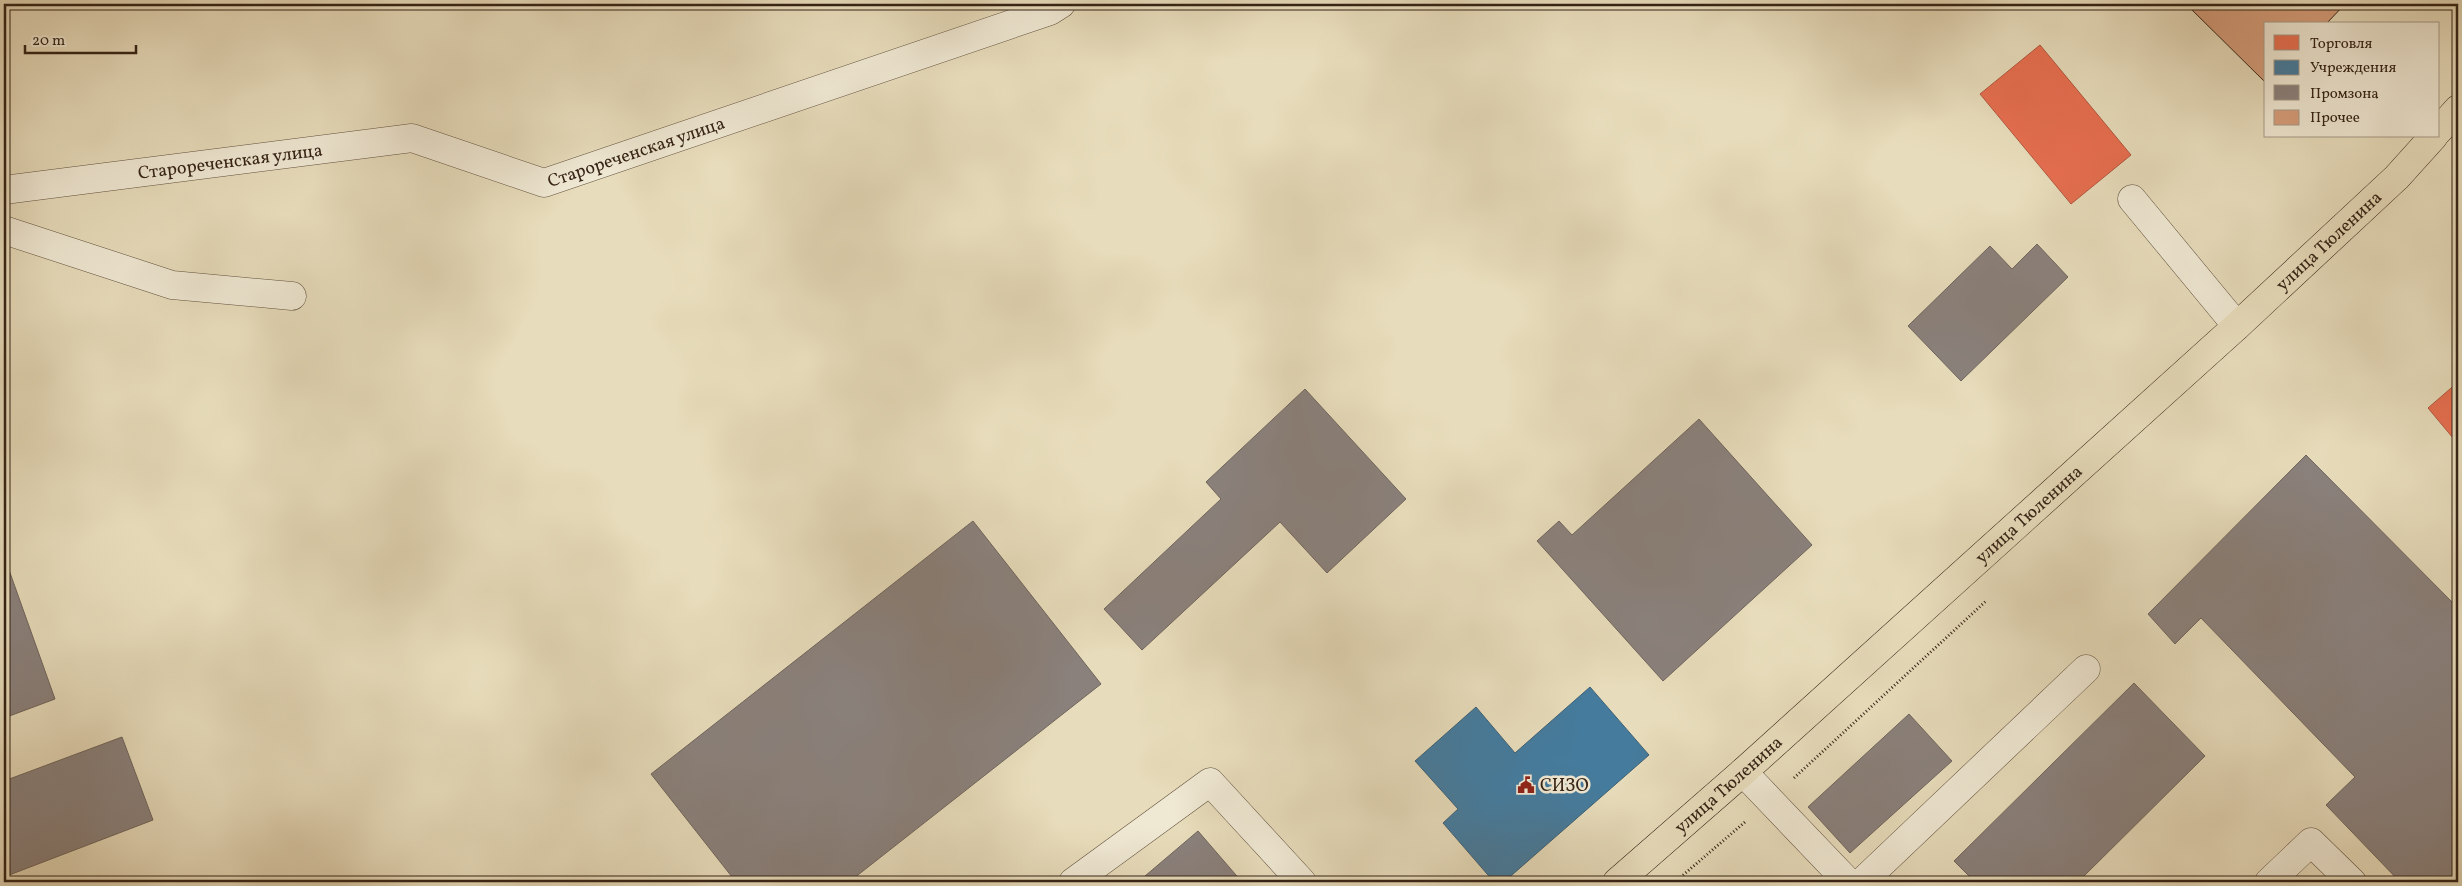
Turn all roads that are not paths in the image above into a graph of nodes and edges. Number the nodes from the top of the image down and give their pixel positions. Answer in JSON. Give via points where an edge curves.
{"nodes":[{"id":1,"x":1055,"y":8,"type":"edge"},
{"id":2,"x":2458,"y":109,"type":"edge"},
{"id":3,"x":2440,"y":129,"type":"edge"},
{"id":4,"x":2432,"y":138,"type":"edge"},
{"id":5,"x":4,"y":190,"type":"edge"},
{"id":6,"x":2132,"y":198,"type":"dead end"},
{"id":7,"x":4,"y":230,"type":"edge"},
{"id":8,"x":292,"y":296,"type":"dead end"},
{"id":9,"x":2237,"y":326,"type":"junction"},
{"id":10,"x":2086,"y":668,"type":"dead end"},
{"id":11,"x":1743,"y":772,"type":"junction"},
{"id":12,"x":1073,"y":882,"type":"edge"},
{"id":13,"x":1302,"y":882,"type":"edge"},
{"id":14,"x":1617,"y":882,"type":"edge"},
{"id":15,"x":1848,"y":882,"type":"edge"},
{"id":16,"x":1862,"y":882,"type":"edge"},
{"id":17,"x":2269,"y":882,"type":"edge"},
{"id":18,"x":2352,"y":882,"type":"edge"}],
"edges":[{"from":1,"to":5,"type":"street","name":"Старореченская улица","via":[[544,183],[412,138]]},
{"from":2,"to":3,"type":"main road"},
{"from":4,"to":9,"type":"main road","name":"улица Тюленина","via":[[2396,177]]},
{"from":6,"to":9,"type":"street"},
{"from":7,"to":8,"type":"street","via":[[172,285]]},
{"from":9,"to":11,"type":"main road","name":"улица Тюленина"},
{"from":10,"to":16,"type":"street"},
{"from":11,"to":14,"type":"main road","name":"улица Тюленина"},
{"from":11,"to":15,"type":"street"},
{"from":12,"to":13,"type":"street","via":[[1210,782]]},
{"from":17,"to":18,"type":"street","via":[[2311,842]]}]}
